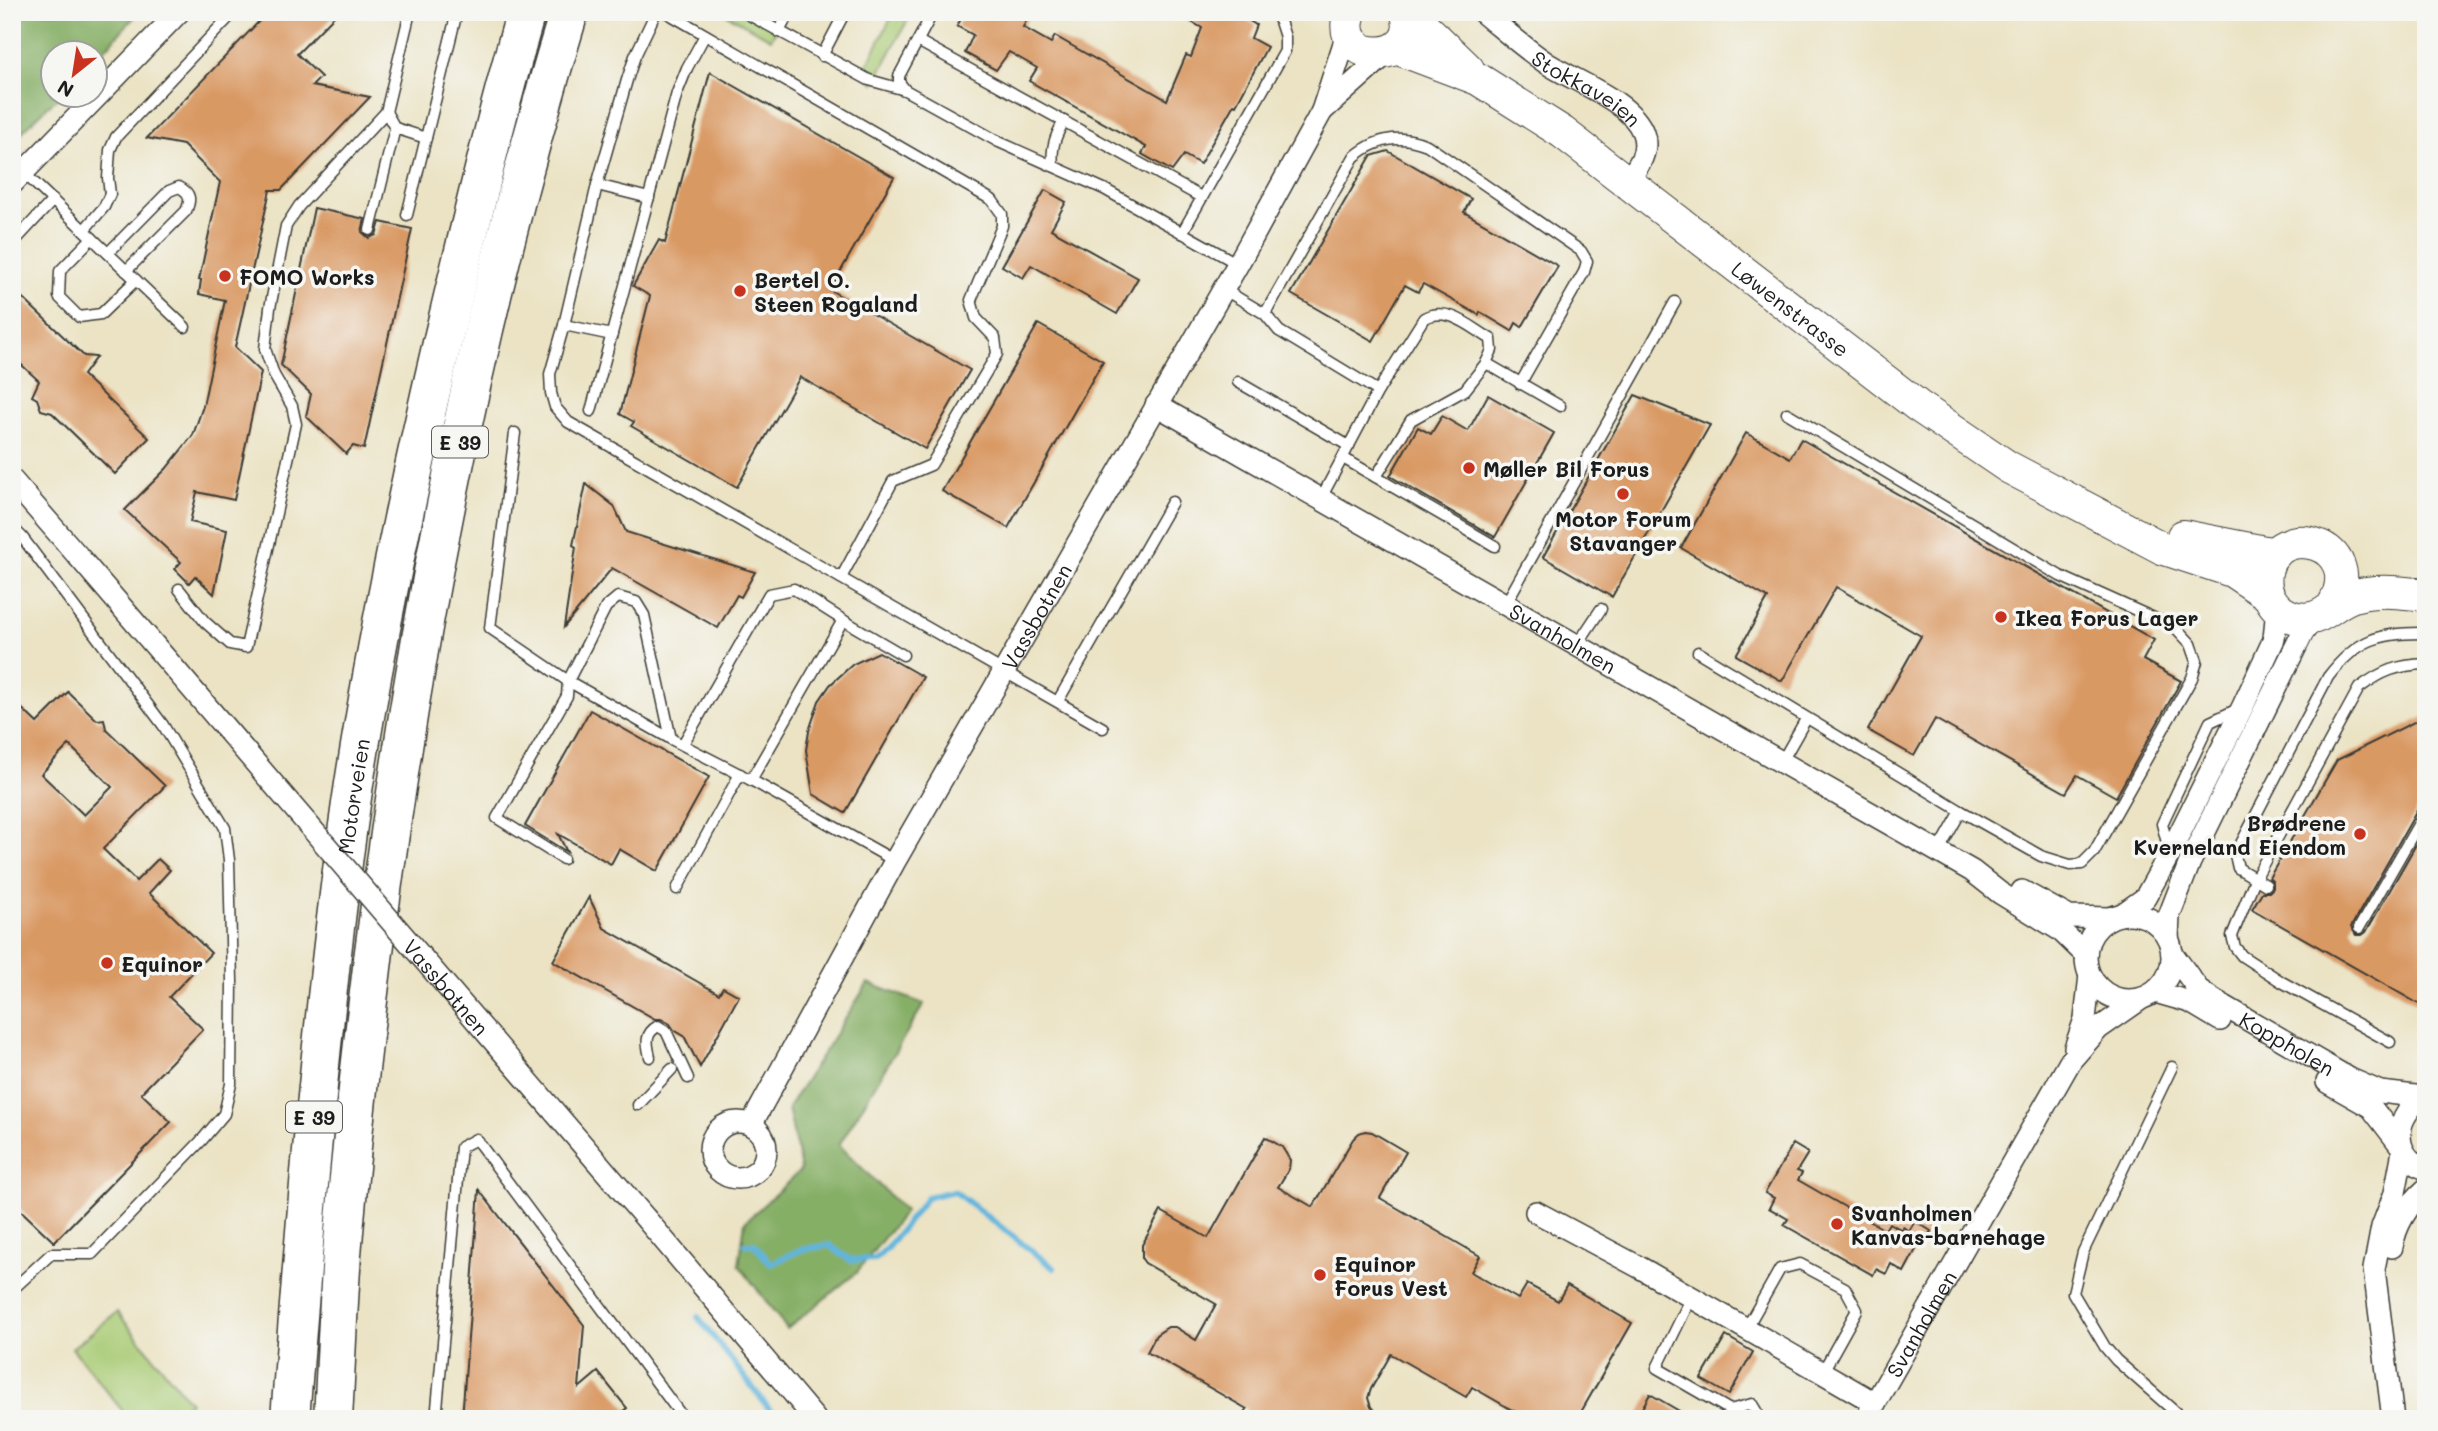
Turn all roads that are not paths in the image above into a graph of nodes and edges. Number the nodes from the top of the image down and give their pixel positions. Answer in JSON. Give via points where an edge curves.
{"nodes":[{"id":1,"x":179,"y":12,"type":"edge"},
{"id":2,"x":234,"y":12,"type":"edge"},
{"id":3,"x":410,"y":12,"type":"edge"},
{"id":4,"x":457,"y":12,"type":"edge"},
{"id":5,"x":526,"y":12,"type":"edge"},
{"id":6,"x":569,"y":12,"type":"edge"},
{"id":7,"x":656,"y":12,"type":"edge"},
{"id":8,"x":666,"y":12,"type":"edge"},
{"id":9,"x":744,"y":12,"type":"edge"},
{"id":10,"x":789,"y":12,"type":"edge"},
{"id":11,"x":845,"y":12,"type":"edge"},
{"id":12,"x":933,"y":12,"type":"edge"},
{"id":13,"x":1277,"y":12,"type":"edge"},
{"id":14,"x":1407,"y":12,"type":"edge"},
{"id":15,"x":1482,"y":12,"type":"edge"},
{"id":16,"x":1344,"y":19,"type":"edge"},
{"id":17,"x":779,"y":32,"type":"junction"},
{"id":18,"x":705,"y":36,"type":"junction"},
{"id":19,"x":918,"y":41,"type":"junction"},
{"id":20,"x":1391,"y":50,"type":"junction"},
{"id":21,"x":822,"y":56,"type":"junction"},
{"id":22,"x":1478,"y":79,"type":"junction"},
{"id":23,"x":905,"y":90,"type":"junction"},
{"id":24,"x":1322,"y":111,"type":"junction"},
{"id":25,"x":386,"y":112,"type":"junction"},
{"id":26,"x":1064,"y":121,"type":"junction"},
{"id":27,"x":395,"y":128,"type":"junction"},
{"id":28,"x":426,"y":138,"type":"junction"},
{"id":29,"x":1053,"y":166,"type":"junction"},
{"id":30,"x":18,"y":178,"type":"edge"},
{"id":31,"x":1627,"y":182,"type":"junction"},
{"id":32,"x":597,"y":185,"type":"junction"},
{"id":33,"x":1201,"y":197,"type":"junction"},
{"id":34,"x":649,"y":198,"type":"junction"},
{"id":35,"x":52,"y":200,"type":"junction"},
{"id":36,"x":407,"y":215,"type":"dead end"},
{"id":37,"x":84,"y":230,"type":"junction"},
{"id":38,"x":370,"y":230,"type":"dead end"},
{"id":39,"x":1182,"y":233,"type":"junction"},
{"id":40,"x":92,"y":238,"type":"junction"},
{"id":41,"x":12,"y":243,"type":"edge"},
{"id":42,"x":108,"y":253,"type":"junction"},
{"id":43,"x":1238,"y":264,"type":"junction"},
{"id":44,"x":126,"y":271,"type":"junction"},
{"id":45,"x":136,"y":280,"type":"junction"},
{"id":46,"x":1223,"y":289,"type":"junction"},
{"id":47,"x":1675,"y":302,"type":"dead end"},
{"id":48,"x":1265,"y":314,"type":"junction"},
{"id":49,"x":564,"y":325,"type":"junction"},
{"id":50,"x":185,"y":327,"type":"dead end"},
{"id":51,"x":612,"y":335,"type":"junction"},
{"id":52,"x":1486,"y":363,"type":"junction"},
{"id":53,"x":1238,"y":382,"type":"dead end"},
{"id":54,"x":1520,"y":384,"type":"junction"},
{"id":55,"x":1378,"y":391,"type":"junction"},
{"id":56,"x":1156,"y":405,"type":"junction"},
{"id":57,"x":1560,"y":406,"type":"dead end"},
{"id":58,"x":591,"y":411,"type":"dead end"},
{"id":59,"x":1787,"y":413,"type":"dead end"},
{"id":60,"x":515,"y":433,"type":"dead end"},
{"id":61,"x":1349,"y":446,"type":"junction"},
{"id":62,"x":1343,"y":458,"type":"junction"},
{"id":63,"x":1376,"y":477,"type":"junction"},
{"id":64,"x":12,"y":480,"type":"edge"},
{"id":65,"x":1320,"y":500,"type":"junction"},
{"id":66,"x":1172,"y":502,"type":"dead end"},
{"id":67,"x":2113,"y":522,"type":"junction"},
{"id":68,"x":12,"y":527,"type":"edge"},
{"id":69,"x":1495,"y":546,"type":"dead end"},
{"id":70,"x":2274,"y":554,"type":"junction"},
{"id":71,"x":2339,"y":564,"type":"junction"},
{"id":72,"x":841,"y":578,"type":"junction"},
{"id":73,"x":2426,"y":579,"type":"edge"},
{"id":74,"x":179,"y":589,"type":"dead end"},
{"id":75,"x":2426,"y":595,"type":"edge"},
{"id":76,"x":2272,"y":601,"type":"junction"},
{"id":77,"x":1504,"y":605,"type":"junction"},
{"id":78,"x":1601,"y":609,"type":"dead end"},
{"id":79,"x":2325,"y":611,"type":"junction"},
{"id":80,"x":843,"y":620,"type":"junction"},
{"id":81,"x":2426,"y":633,"type":"edge"},
{"id":82,"x":1577,"y":645,"type":"junction"},
{"id":83,"x":1698,"y":652,"type":"dead end"},
{"id":84,"x":903,"y":655,"type":"dead end"},
{"id":85,"x":2426,"y":664,"type":"edge"},
{"id":86,"x":1004,"y":671,"type":"junction"},
{"id":87,"x":568,"y":681,"type":"junction"},
{"id":88,"x":1058,"y":701,"type":"junction"},
{"id":89,"x":1805,"y":719,"type":"junction"},
{"id":90,"x":1102,"y":728,"type":"dead end"},
{"id":91,"x":671,"y":739,"type":"junction"},
{"id":92,"x":683,"y":744,"type":"junction"},
{"id":93,"x":1781,"y":762,"type":"junction"},
{"id":94,"x":740,"y":774,"type":"junction"},
{"id":95,"x":751,"y":780,"type":"junction"},
{"id":96,"x":1961,"y":811,"type":"junction"},
{"id":97,"x":2426,"y":811,"type":"edge"},
{"id":98,"x":1938,"y":852,"type":"junction"},
{"id":99,"x":563,"y":859,"type":"dead end"},
{"id":100,"x":895,"y":861,"type":"junction"},
{"id":101,"x":1972,"y":871,"type":"junction"},
{"id":102,"x":2255,"y":879,"type":"junction"},
{"id":103,"x":2266,"y":885,"type":"dead end"},
{"id":104,"x":677,"y":889,"type":"dead end"},
{"id":105,"x":2116,"y":916,"type":"junction"},
{"id":106,"x":2359,"y":928,"type":"dead end"},
{"id":107,"x":2170,"y":946,"type":"junction"},
{"id":108,"x":2088,"y":965,"type":"junction"},
{"id":109,"x":2148,"y":995,"type":"junction"},
{"id":110,"x":2389,"y":1042,"type":"dead end"},
{"id":111,"x":650,"y":1057,"type":"dead end"},
{"id":112,"x":2071,"y":1060,"type":"junction"},
{"id":113,"x":2172,"y":1067,"type":"dead end"},
{"id":114,"x":672,"y":1069,"type":"dead end"},
{"id":115,"x":688,"y":1079,"type":"dead end"},
{"id":116,"x":2425,"y":1097,"type":"edge"},
{"id":117,"x":638,"y":1105,"type":"dead end"},
{"id":118,"x":751,"y":1125,"type":"dead end"},
{"id":119,"x":2402,"y":1148,"type":"junction"},
{"id":120,"x":2426,"y":1169,"type":"edge"},
{"id":121,"x":2426,"y":1189,"type":"edge"},
{"id":122,"x":1536,"y":1212,"type":"dead end"},
{"id":123,"x":12,"y":1290,"type":"edge"},
{"id":124,"x":1691,"y":1298,"type":"junction"},
{"id":125,"x":339,"y":1326,"type":"junction"},
{"id":126,"x":1745,"y":1330,"type":"junction"},
{"id":127,"x":1822,"y":1373,"type":"junction"},
{"id":128,"x":2389,"y":1382,"type":"junction"},
{"id":129,"x":1870,"y":1411,"type":"edge"},
{"id":130,"x":290,"y":1419,"type":"edge"},
{"id":131,"x":333,"y":1419,"type":"edge"},
{"id":132,"x":346,"y":1419,"type":"edge"},
{"id":133,"x":436,"y":1419,"type":"edge"},
{"id":134,"x":684,"y":1419,"type":"edge"},
{"id":135,"x":815,"y":1419,"type":"edge"},
{"id":136,"x":1761,"y":1419,"type":"edge"},
{"id":137,"x":2183,"y":1419,"type":"edge"},
{"id":138,"x":2393,"y":1419,"type":"edge"}],
"edges":[{"from":1,"to":30,"type":"street"},
{"from":2,"to":37,"type":"lane","via":[[116,137],[110,150],[110,194]]},
{"from":3,"to":25,"type":"lane"},
{"from":4,"to":28,"type":"lane"},
{"from":5,"to":130,"type":"highway","name":"Motorveien","number":"E 39","via":[[411,475],[380,633],[322,1030]]},
{"from":6,"to":125,"type":"highway","number":"E 39","via":[[513,205],[423,626],[383,880]]},
{"from":7,"to":32,"type":"lane","via":[[635,56]]},
{"from":8,"to":18,"type":"lane"},
{"from":9,"to":17,"type":"lane"},
{"from":10,"to":17,"type":"lane"},
{"from":11,"to":21,"type":"lane"},
{"from":12,"to":19,"type":"lane"},
{"from":13,"to":33,"type":"lane","via":[[1285,51]]},
{"from":14,"to":20,"type":"main road","via":[[1404,39]]},
{"from":14,"to":22,"type":"main road","name":"Løwenstrasse"},
{"from":15,"to":31,"type":"street","name":"Stokkaveien","via":[[1546,63],[1631,114],[1642,130],[1644,149]]},
{"from":16,"to":20,"type":"main road","name":"Løwenstrasse","via":[[1359,47],[1377,54]]},
{"from":16,"to":24,"type":"street","name":"Vassbotnen"},
{"from":17,"to":21,"type":"lane"},
{"from":18,"to":34,"type":"lane","via":[[677,93]]},
{"from":18,"to":72,"type":"lane","via":[[992,200],[1002,214],[1002,226],[971,300],[976,318],[995,338],[998,354],[931,465],[893,481]]},
{"from":19,"to":23,"type":"lane","via":[[899,76]]},
{"from":19,"to":26,"type":"lane"},
{"from":20,"to":22,"type":"main road","name":"Løwenstrasse"},
{"from":20,"to":24,"type":"street","name":"Vassbotnen"},
{"from":21,"to":23,"type":"lane","via":[[880,85]]},
{"from":22,"to":31,"type":"main road","name":"Løwenstrasse","via":[[1562,132]]},
{"from":23,"to":29,"type":"lane"},
{"from":24,"to":43,"type":"street","name":"Vassbotnen"},
{"from":25,"to":27,"type":"lane"},
{"from":25,"to":74,"type":"lane","via":[[286,226],[265,349],[296,424],[247,647],[230,644]]},
{"from":26,"to":29,"type":"lane","via":[[1051,149]]},
{"from":26,"to":33,"type":"lane"},
{"from":27,"to":28,"type":"lane"},
{"from":27,"to":38,"type":"lane"},
{"from":28,"to":36,"type":"lane"},
{"from":29,"to":39,"type":"lane"},
{"from":30,"to":35,"type":"lane"},
{"from":31,"to":67,"type":"main road","name":"Løwenstrasse","via":[[1963,439]]},
{"from":32,"to":34,"type":"lane"},
{"from":32,"to":49,"type":"lane"},
{"from":33,"to":39,"type":"lane"},
{"from":34,"to":51,"type":"lane"},
{"from":35,"to":37,"type":"lane"},
{"from":35,"to":41,"type":"lane"},
{"from":37,"to":40,"type":"lane"},
{"from":39,"to":43,"type":"lane"},
{"from":40,"to":42,"type":"lane"},
{"from":40,"to":45,"type":"lane","via":[[60,271],[60,297],[79,317],[101,314]]},
{"from":42,"to":44,"type":"lane"},
{"from":42,"to":44,"type":"lane","via":[[169,191],[184,189],[191,201],[186,211]]},
{"from":43,"to":46,"type":"street","name":"Vassbotnen"},
{"from":44,"to":45,"type":"lane"},
{"from":45,"to":50,"type":"lane"},
{"from":46,"to":48,"type":"lane"},
{"from":46,"to":56,"type":"street","name":"Vassbotnen"},
{"from":47,"to":77,"type":"lane"},
{"from":48,"to":54,"type":"lane","via":[[1354,156],[1364,147],[1411,138],[1581,251],[1587,261]]},
{"from":48,"to":55,"type":"lane","via":[[1279,331]]},
{"from":49,"to":51,"type":"lane"},
{"from":49,"to":72,"type":"lane","via":[[550,374],[555,407],[568,422]]},
{"from":51,"to":58,"type":"lane"},
{"from":52,"to":54,"type":"lane"},
{"from":52,"to":55,"type":"lane","via":[[1491,339],[1451,315],[1436,312],[1424,318]]},
{"from":52,"to":63,"type":"lane","via":[[1465,390],[1411,420]]},
{"from":53,"to":61,"type":"lane"},
{"from":54,"to":57,"type":"lane"},
{"from":55,"to":61,"type":"lane"},
{"from":56,"to":65,"type":"street","name":"Svanholmen"},
{"from":56,"to":86,"type":"street","name":"Vassbotnen"},
{"from":59,"to":96,"type":"lane","via":[[2060,576],[2176,628],[2191,644],[2197,661],[2192,678],[2094,852],[2082,864],[2041,856]]},
{"from":60,"to":87,"type":"lane","via":[[490,628]]},
{"from":61,"to":62,"type":"lane"},
{"from":62,"to":63,"type":"lane"},
{"from":62,"to":65,"type":"lane"},
{"from":63,"to":69,"type":"lane"},
{"from":64,"to":135,"type":"street","name":"Vassbotnen","bridge":true},
{"from":65,"to":77,"type":"street","name":"Svanholmen"},
{"from":66,"to":88,"type":"lane"},
{"from":67,"to":70,"type":"main road","name":"Løwenstrasse"},
{"from":67,"to":76,"type":"main road","name":"Løwenstrasse","via":[[2162,548],[2232,571]]},
{"from":68,"to":123,"type":"lane","via":[[163,725],[225,828],[232,981],[232,1084],[224,1114],[92,1254],[51,1254]]},
{"from":70,"to":71,"type":"main road","via":[[2302,541],[2331,552]]},
{"from":70,"to":76,"type":"main road","via":[[2265,580]]},
{"from":71,"to":73,"type":"main road","via":[[2380,575]]},
{"from":71,"to":79,"type":"main road","via":[[2341,592]]},
{"from":72,"to":86,"type":"lane"},
{"from":75,"to":79,"type":"main road","via":[[2380,591],[2356,595]]},
{"from":76,"to":79,"type":"main road","via":[[2301,619]]},
{"from":76,"to":105,"type":"street","via":[[2274,639],[2243,706],[2145,898]]},
{"from":77,"to":82,"type":"street","name":"Svanholmen"},
{"from":78,"to":82,"type":"lane"},
{"from":79,"to":107,"type":"street","via":[[2303,632],[2190,862],[2169,916]]},
{"from":80,"to":84,"type":"lane"},
{"from":80,"to":92,"type":"lane","via":[[794,589],[769,594]]},
{"from":80,"to":95,"type":"lane"},
{"from":81,"to":102,"type":"lane","via":[[2372,638],[2348,654],[2328,677],[2235,855],[2238,868]]},
{"from":82,"to":93,"type":"street","name":"Svanholmen"},
{"from":83,"to":89,"type":"lane"},
{"from":85,"to":102,"type":"lane","via":[[2384,671],[2359,688]]},
{"from":86,"to":88,"type":"lane"},
{"from":86,"to":100,"type":"street","name":"Vassbotnen"},
{"from":87,"to":91,"type":"lane"},
{"from":87,"to":91,"type":"lane","via":[[606,607],[618,597],[636,602],[644,615]]},
{"from":87,"to":99,"type":"lane","via":[[566,696],[497,818]]},
{"from":88,"to":90,"type":"lane"},
{"from":89,"to":93,"type":"lane"},
{"from":89,"to":96,"type":"lane"},
{"from":91,"to":92,"type":"lane"},
{"from":92,"to":94,"type":"lane"},
{"from":93,"to":98,"type":"street","name":"Svanholmen"},
{"from":94,"to":95,"type":"lane"},
{"from":94,"to":104,"type":"lane"},
{"from":95,"to":100,"type":"lane"},
{"from":96,"to":98,"type":"lane"},
{"from":97,"to":106,"type":"lane"},
{"from":98,"to":101,"type":"street","name":"Svanholmen"},
{"from":100,"to":118,"type":"street","name":"Vassbotnen"},
{"from":101,"to":105,"type":"street","name":"Svanholmen","via":[[2005,882],[2070,916]]},
{"from":101,"to":108,"type":"street","name":"Svanholmen","via":[[2060,930]]},
{"from":102,"to":103,"type":"lane"},
{"from":102,"to":110,"type":"lane","via":[[2232,936],[2242,956]]},
{"from":105,"to":107,"type":"street","via":[[2145,917],[2158,925]]},
{"from":105,"to":108,"type":"street","via":[[2098,927],[2089,941]]},
{"from":107,"to":109,"type":"street","via":[[2171,968],[2165,982]]},
{"from":107,"to":116,"type":"street","name":"Koppholen","via":[[2199,989],[2212,999],[2379,1092]]},
{"from":108,"to":109,"type":"street","via":[[2098,987],[2110,996],[2124,1000]]},
{"from":108,"to":112,"type":"street","name":"Svanholmen","via":[[2085,1019]]},
{"from":109,"to":112,"type":"street","name":"Svanholmen","via":[[2098,1029]]},
{"from":109,"to":119,"type":"street","name":"Koppholen","via":[[2190,1002],[2371,1107]]},
{"from":111,"to":115,"type":"lane","via":[[646,1040],[658,1026],[666,1031]]},
{"from":112,"to":129,"type":"street","name":"Svanholmen"},
{"from":113,"to":137,"type":"lane","via":[[2083,1252],[2073,1293],[2105,1347]]},
{"from":114,"to":117,"type":"lane"},
{"from":116,"to":119,"type":"street","via":[[2414,1103],[2401,1123]]},
{"from":119,"to":120,"type":"street","name":"Koppholen","via":[[2411,1161]]},
{"from":119,"to":128,"type":"street","via":[[2374,1269]]},
{"from":121,"to":128,"type":"street","via":[[2411,1202],[2395,1231],[2386,1271]]},
{"from":122,"to":124,"type":"street","name":"Svanholmen"},
{"from":124,"to":126,"type":"street","name":"Svanholmen"},
{"from":124,"to":136,"type":"lane","via":[[1657,1368],[1730,1410],[1752,1404]]},
{"from":125,"to":131,"type":"highway","number":"E 39"},
{"from":125,"to":132,"type":"highway","number":"E 39"},
{"from":126,"to":127,"type":"street","name":"Svanholmen"},
{"from":126,"to":127,"type":"lane","via":[[1780,1269],[1800,1264],[1845,1289],[1857,1310]]},
{"from":127,"to":129,"type":"street","name":"Svanholmen"},
{"from":128,"to":138,"type":"street"},
{"from":133,"to":134,"type":"lane","via":[[461,1147],[476,1139]]}]}
